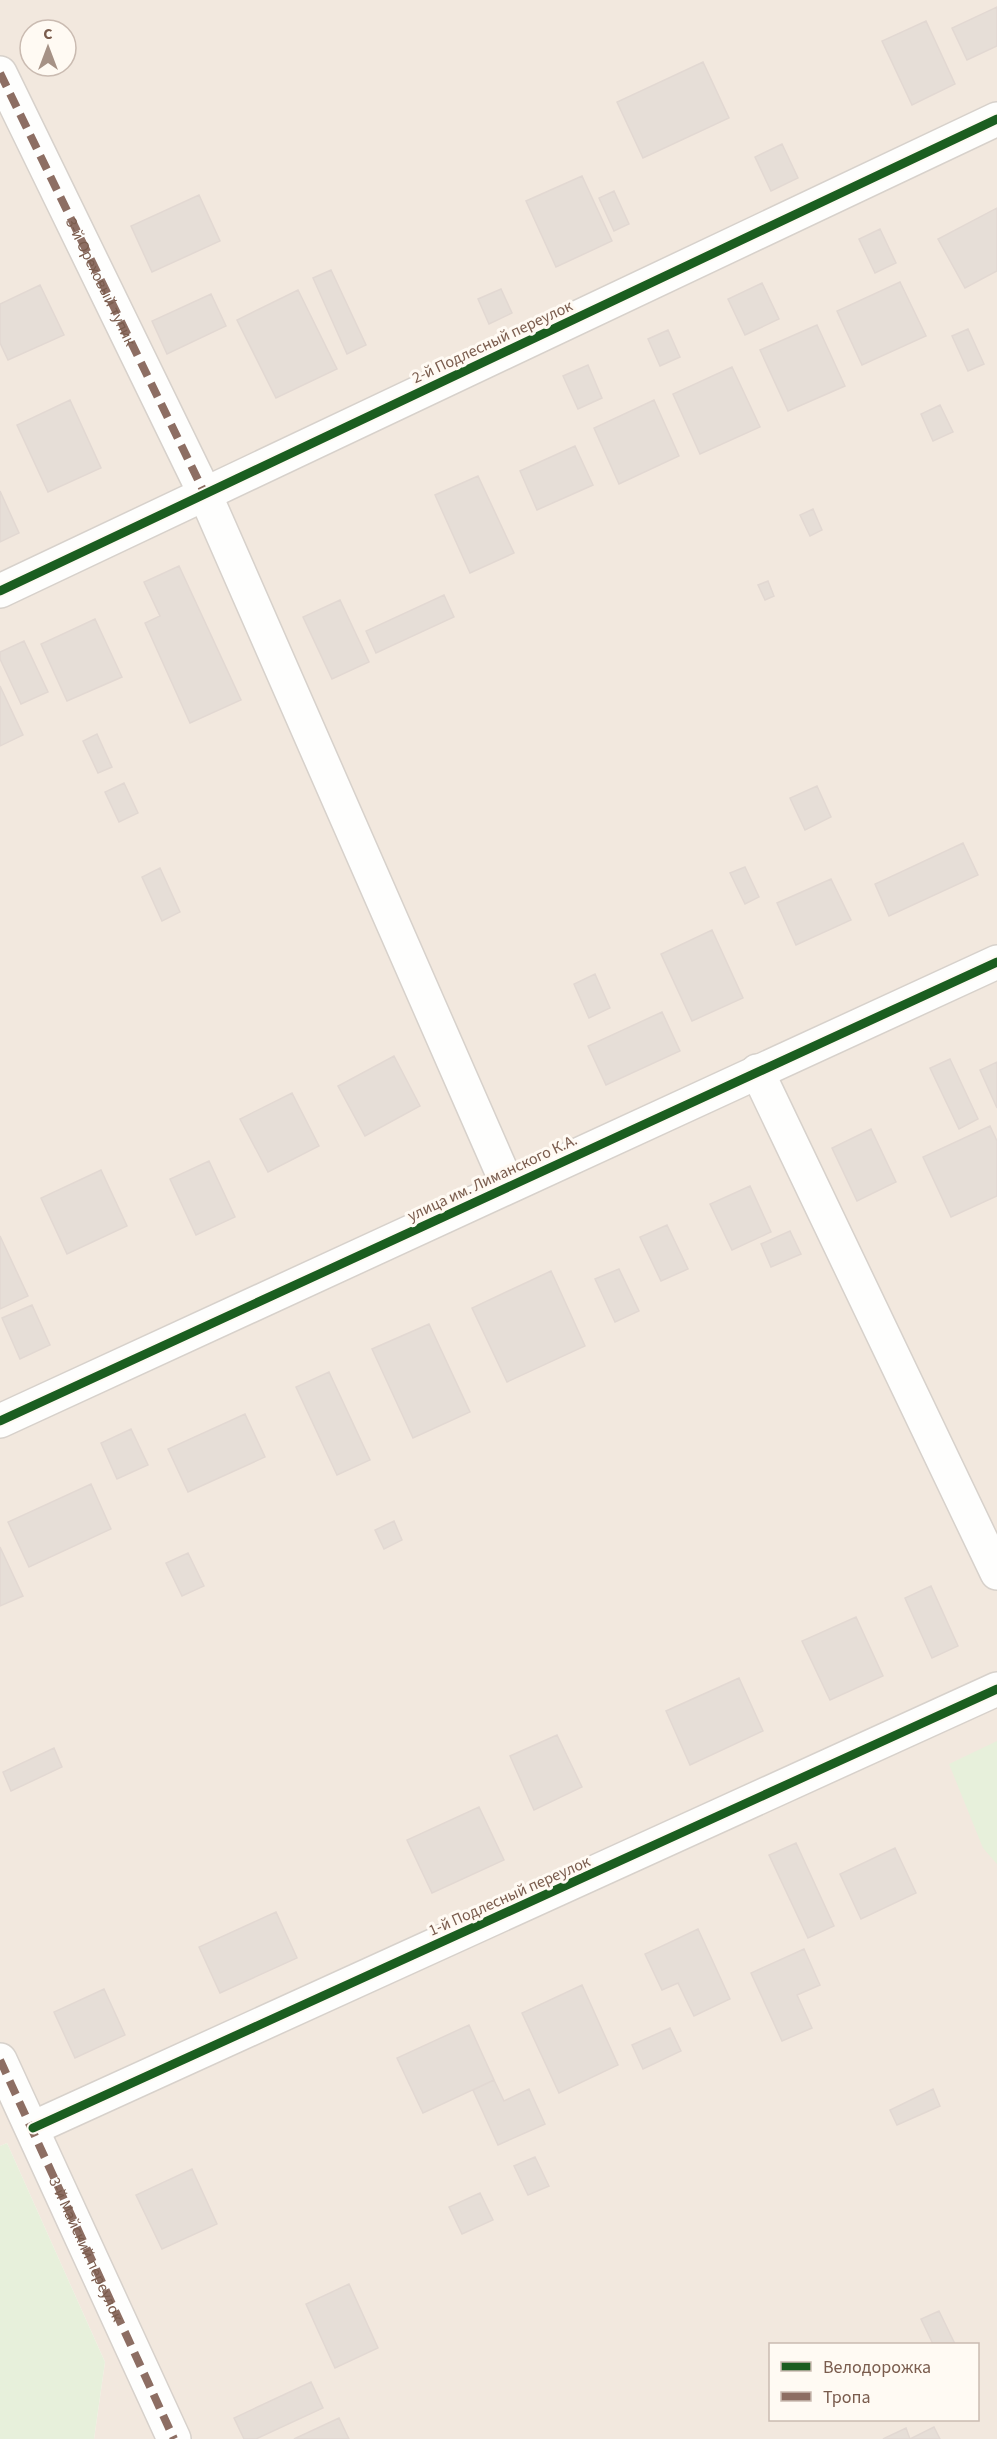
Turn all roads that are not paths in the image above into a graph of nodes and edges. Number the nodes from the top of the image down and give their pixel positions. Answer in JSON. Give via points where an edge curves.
{"nodes":[{"id":1,"x":0,"y":73,"type":"edge"},
{"id":2,"x":997,"y":119,"type":"edge"},
{"id":3,"x":204,"y":492,"type":"junction"},
{"id":4,"x":0,"y":591,"type":"edge"},
{"id":5,"x":997,"y":962,"type":"edge"},
{"id":6,"x":757,"y":1071,"type":"junction"},
{"id":7,"x":508,"y":1185,"type":"junction"},
{"id":8,"x":0,"y":1421,"type":"edge"},
{"id":9,"x":997,"y":1573,"type":"edge"},
{"id":10,"x":997,"y":1689,"type":"edge"},
{"id":11,"x":0,"y":2061,"type":"edge"},
{"id":12,"x":33,"y":2128,"type":"junction"},
{"id":13,"x":174,"y":2439,"type":"edge"}],
"edges":[{"from":1,"to":3,"type":"street","name":"3-й Ореховый тупик"},
{"from":2,"to":3,"type":"street","name":"2-й Подлесный переулок"},
{"from":3,"to":4,"type":"street","name":"2-й Подлесный переулок"},
{"from":3,"to":7,"type":"street","name":"3-й Ореховый тупик"},
{"from":5,"to":6,"type":"street","name":"улица им. Лиманского К.А."},
{"from":6,"to":7,"type":"street","name":"улица им. Лиманского К.А."},
{"from":6,"to":9,"type":"street"},
{"from":7,"to":8,"type":"street","name":"улица им. Лиманского К.А."},
{"from":10,"to":12,"type":"street","name":"1-й Подлесный переулок"},
{"from":11,"to":12,"type":"street","name":"3-й Майский переулок"},
{"from":12,"to":13,"type":"street","name":"3-й Майский переулок"}]}
